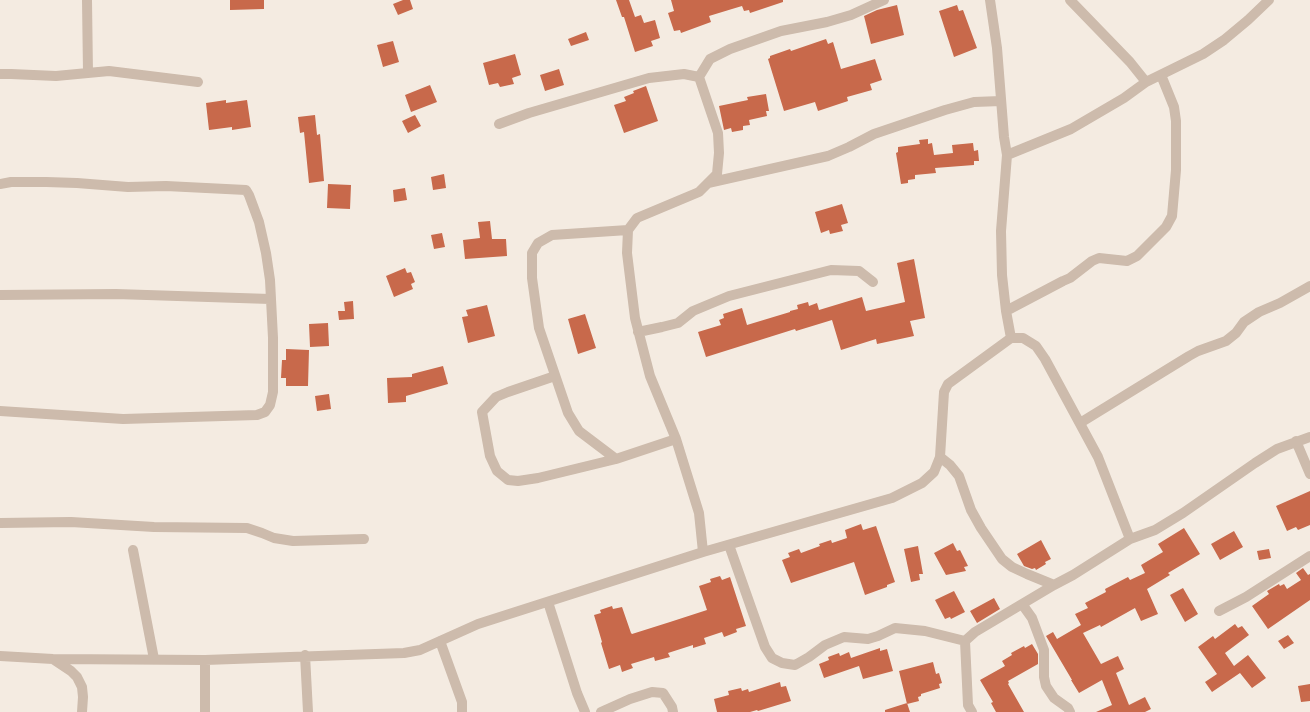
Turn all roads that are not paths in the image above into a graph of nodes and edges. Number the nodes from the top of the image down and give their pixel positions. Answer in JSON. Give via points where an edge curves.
{"nodes":[{"id":1,"x":87,"y":0,"type":"edge"},
{"id":2,"x":884,"y":0,"type":"edge"},
{"id":3,"x":990,"y":0,"type":"edge"},
{"id":4,"x":1070,"y":0,"type":"edge"},
{"id":5,"x":1269,"y":0,"type":"edge"},
{"id":6,"x":870,"y":3,"type":"edge"},
{"id":7,"x":88,"y":73,"type":"junction"},
{"id":8,"x":0,"y":74,"type":"edge"},
{"id":9,"x":1161,"y":75,"type":"junction"},
{"id":10,"x":699,"y":77,"type":"junction"},
{"id":11,"x":198,"y":82,"type":"dead end"},
{"id":12,"x":1146,"y":82,"type":"junction"},
{"id":13,"x":1001,"y":101,"type":"junction"},
{"id":14,"x":499,"y":124,"type":"dead end"},
{"id":15,"x":1007,"y":155,"type":"junction"},
{"id":16,"x":708,"y":183,"type":"junction"},
{"id":17,"x":0,"y":184,"type":"edge"},
{"id":18,"x":628,"y":230,"type":"junction"},
{"id":19,"x":873,"y":282,"type":"dead end"},
{"id":20,"x":1310,"y":286,"type":"edge"},
{"id":21,"x":0,"y":295,"type":"edge"},
{"id":22,"x":270,"y":299,"type":"junction"},
{"id":23,"x":1006,"y":311,"type":"junction"},
{"id":24,"x":638,"y":332,"type":"junction"},
{"id":25,"x":1011,"y":338,"type":"junction"},
{"id":26,"x":555,"y":376,"type":"junction"},
{"id":27,"x":0,"y":411,"type":"edge"},
{"id":28,"x":1080,"y":423,"type":"junction"},
{"id":29,"x":1310,"y":436,"type":"edge"},
{"id":30,"x":676,"y":439,"type":"junction"},
{"id":31,"x":1296,"y":441,"type":"junction"},
{"id":32,"x":940,"y":457,"type":"junction"},
{"id":33,"x":616,"y":459,"type":"junction"},
{"id":34,"x":1310,"y":474,"type":"edge"},
{"id":35,"x":0,"y":523,"type":"edge"},
{"id":36,"x":364,"y":539,"type":"dead end"},
{"id":37,"x":1130,"y":539,"type":"junction"},
{"id":38,"x":729,"y":545,"type":"junction"},
{"id":39,"x":133,"y":550,"type":"dead end"},
{"id":40,"x":703,"y":552,"type":"junction"},
{"id":41,"x":1310,"y":556,"type":"edge"},
{"id":42,"x":1054,"y":585,"type":"junction"},
{"id":43,"x":548,"y":602,"type":"junction"},
{"id":44,"x":1022,"y":604,"type":"junction"},
{"id":45,"x":1219,"y":612,"type":"dead end"},
{"id":46,"x":440,"y":640,"type":"junction"},
{"id":47,"x":965,"y":641,"type":"junction"},
{"id":48,"x":0,"y":656,"type":"edge"},
{"id":49,"x":305,"y":656,"type":"junction"},
{"id":50,"x":53,"y":659,"type":"junction"},
{"id":51,"x":154,"y":659,"type":"junction"},
{"id":52,"x":205,"y":660,"type":"junction"},
{"id":53,"x":82,"y":712,"type":"edge"},
{"id":54,"x":205,"y":712,"type":"edge"},
{"id":55,"x":308,"y":712,"type":"edge"},
{"id":56,"x":462,"y":712,"type":"edge"},
{"id":57,"x":585,"y":712,"type":"edge"},
{"id":58,"x":601,"y":712,"type":"edge"},
{"id":59,"x":673,"y":712,"type":"edge"},
{"id":60,"x":972,"y":712,"type":"edge"},
{"id":61,"x":1070,"y":712,"type":"edge"}],
"edges":[{"from":1,"to":7,"type":"street"},
{"from":2,"to":6,"type":"street"},
{"from":3,"to":13,"type":"street"},
{"from":4,"to":12,"type":"street"},
{"from":5,"to":9,"type":"street","via":[[1224,40],[1203,54]]},
{"from":6,"to":10,"type":"street","via":[[851,16],[781,31],[730,49],[710,59]]},
{"from":7,"to":8,"type":"street","via":[[56,76]]},
{"from":7,"to":11,"type":"street","via":[[124,72]]},
{"from":9,"to":12,"type":"street"},
{"from":9,"to":23,"type":"street","via":[[1174,107],[1176,121],[1176,170],[1172,216],[1166,227],[1137,256],[1127,261],[1099,258],[1070,278]]},
{"from":10,"to":14,"type":"street","via":[[684,74],[649,78],[528,113]]},
{"from":10,"to":16,"type":"street","via":[[718,133],[716,174]]},
{"from":12,"to":15,"type":"street","via":[[1071,129]]},
{"from":13,"to":15,"type":"street"},
{"from":13,"to":16,"type":"street","via":[[974,102],[945,110],[874,134],[828,156]]},
{"from":15,"to":23,"type":"street","via":[[1001,231]]},
{"from":16,"to":18,"type":"street","via":[[699,192],[637,218]]},
{"from":17,"to":22,"type":"street","via":[[46,182],[128,188],[166,186],[246,190],[259,222],[266,253]]},
{"from":18,"to":24,"type":"street","via":[[627,253]]},
{"from":18,"to":26,"type":"street","via":[[552,234],[538,243],[532,253],[532,278],[539,328]]},
{"from":19,"to":24,"type":"street","via":[[859,271],[831,270],[729,296],[693,311],[678,322]]},
{"from":20,"to":28,"type":"street","via":[[1259,312],[1244,322],[1226,341],[1189,356]]},
{"from":21,"to":22,"type":"street","via":[[116,294]]},
{"from":22,"to":27,"type":"street","via":[[273,392],[270,405],[265,412],[257,415],[123,419]]},
{"from":23,"to":25,"type":"street"},
{"from":24,"to":30,"type":"street","via":[[650,376]]},
{"from":25,"to":28,"type":"street","via":[[1023,338],[1036,346]]},
{"from":25,"to":32,"type":"street","via":[[948,384],[944,392]]},
{"from":26,"to":33,"type":"street","via":[[573,423],[579,431]]},
{"from":26,"to":33,"type":"street","via":[[502,394],[482,412],[490,456],[497,471],[508,480],[518,481]]},
{"from":28,"to":37,"type":"street","via":[[1098,457]]},
{"from":29,"to":31,"type":"street"},
{"from":30,"to":33,"type":"street"},
{"from":30,"to":40,"type":"street","via":[[699,513]]},
{"from":31,"to":34,"type":"street"},
{"from":31,"to":37,"type":"street","via":[[1277,449],[1155,530]]},
{"from":32,"to":38,"type":"street","via":[[934,472],[922,483],[892,498]]},
{"from":32,"to":42,"type":"street","via":[[959,476],[980,528],[1002,559],[1012,567]]},
{"from":35,"to":36,"type":"street","via":[[71,522],[154,527],[247,528],[274,538],[293,541]]},
{"from":37,"to":42,"type":"street"},
{"from":38,"to":40,"type":"street"},
{"from":38,"to":47,"type":"street","via":[[765,647],[772,658],[782,663],[796,665],[825,645],[844,638],[868,639],[896,628],[925,631]]},
{"from":39,"to":51,"type":"street"},
{"from":40,"to":43,"type":"street"},
{"from":41,"to":45,"type":"street"},
{"from":42,"to":44,"type":"street"},
{"from":43,"to":46,"type":"street","via":[[478,624]]},
{"from":43,"to":57,"type":"street"},
{"from":44,"to":47,"type":"street","via":[[975,632]]},
{"from":44,"to":61,"type":"street","via":[[1032,618],[1044,650],[1046,686],[1054,698]]},
{"from":46,"to":49,"type":"street","via":[[420,650],[404,653]]},
{"from":46,"to":56,"type":"street","via":[[462,702]]},
{"from":47,"to":60,"type":"street","via":[[968,705]]},
{"from":48,"to":50,"type":"street"},
{"from":49,"to":52,"type":"street"},
{"from":49,"to":55,"type":"street"},
{"from":50,"to":51,"type":"street"},
{"from":50,"to":53,"type":"street","via":[[77,677],[82,687]]},
{"from":51,"to":52,"type":"street"},
{"from":52,"to":54,"type":"street"},
{"from":58,"to":59,"type":"street","via":[[652,692],[662,693]]}]}
